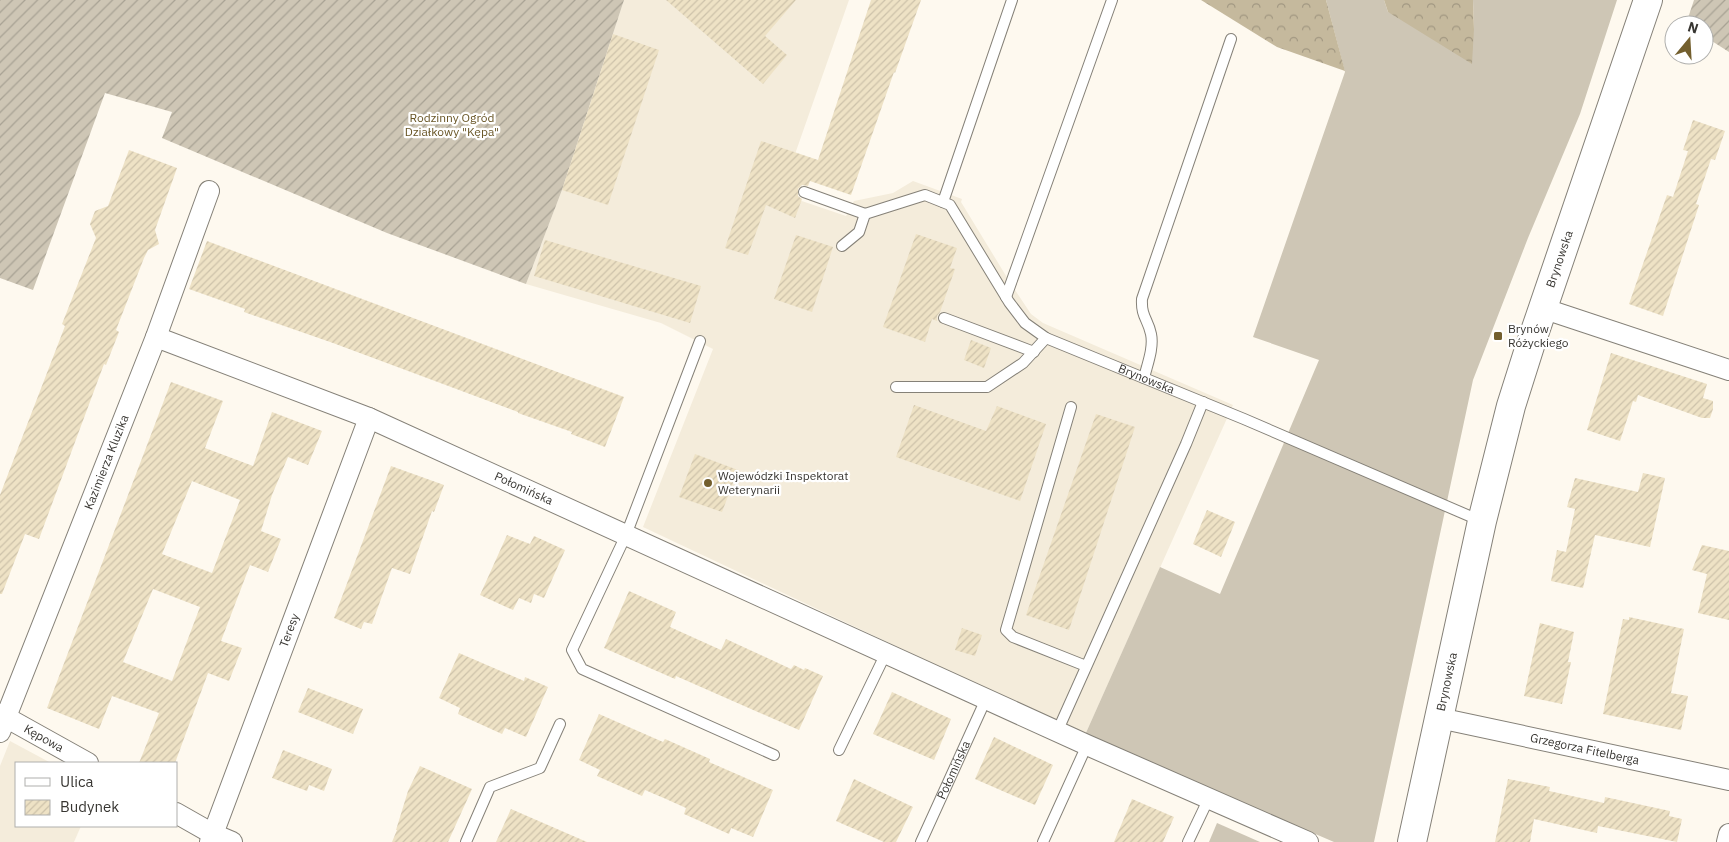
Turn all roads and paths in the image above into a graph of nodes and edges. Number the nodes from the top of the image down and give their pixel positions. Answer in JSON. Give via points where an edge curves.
{"nodes":[{"id":1,"x":1012,"y":0,"type":"edge"},
{"id":2,"x":1112,"y":0,"type":"edge"},
{"id":3,"x":1648,"y":0,"type":"edge"},
{"id":4,"x":1231,"y":39,"type":"dead end"},
{"id":5,"x":209,"y":191,"type":"dead end"},
{"id":6,"x":804,"y":192,"type":"dead end"},
{"id":7,"x":942,"y":202,"type":"junction"},
{"id":8,"x":865,"y":214,"type":"junction"},
{"id":9,"x":842,"y":246,"type":"dead end"},
{"id":10,"x":1006,"y":296,"type":"junction"},
{"id":11,"x":1542,"y":308,"type":"junction"},
{"id":12,"x":944,"y":318,"type":"dead end"},
{"id":13,"x":156,"y":337,"type":"junction"},
{"id":14,"x":1046,"y":338,"type":"junction"},
{"id":15,"x":700,"y":341,"type":"dead end"},
{"id":16,"x":1034,"y":352,"type":"junction"},
{"id":17,"x":1729,"y":370,"type":"edge"},
{"id":18,"x":1144,"y":378,"type":"junction"},
{"id":19,"x":896,"y":387,"type":"dead end"},
{"id":20,"x":1203,"y":402,"type":"junction"},
{"id":21,"x":1071,"y":407,"type":"dead end"},
{"id":22,"x":369,"y":418,"type":"junction"},
{"id":23,"x":1482,"y":521,"type":"junction"},
{"id":24,"x":626,"y":535,"type":"junction"},
{"id":25,"x":886,"y":653,"type":"junction"},
{"id":26,"x":1086,"y":666,"type":"junction"},
{"id":27,"x":986,"y":699,"type":"junction"},
{"id":28,"x":1439,"y":718,"type":"junction"},
{"id":29,"x":2,"y":721,"type":"edge"},
{"id":30,"x":560,"y":724,"type":"dead end"},
{"id":31,"x":1058,"y":732,"type":"junction"},
{"id":32,"x":1087,"y":745,"type":"junction"},
{"id":33,"x":839,"y":750,"type":"dead end"},
{"id":34,"x":774,"y":755,"type":"dead end"},
{"id":35,"x":86,"y":762,"type":"edge"},
{"id":36,"x":1729,"y":780,"type":"edge"},
{"id":37,"x":1208,"y":800,"type":"junction"},
{"id":38,"x":178,"y":814,"type":"edge"},
{"id":39,"x":1729,"y":834,"type":"edge"},
{"id":40,"x":211,"y":838,"type":"edge"},
{"id":41,"x":232,"y":842,"type":"edge"},
{"id":42,"x":466,"y":842,"type":"edge"},
{"id":43,"x":922,"y":842,"type":"edge"},
{"id":44,"x":1044,"y":842,"type":"edge"},
{"id":45,"x":1188,"y":842,"type":"edge"},
{"id":46,"x":1308,"y":842,"type":"edge"},
{"id":47,"x":1412,"y":842,"type":"edge"},
{"id":48,"x":1727,"y":842,"type":"edge"}],
"edges":[{"from":1,"to":7,"type":"lane"},
{"from":2,"to":10,"type":"lane"},
{"from":3,"to":11,"type":"main road","name":"Brynowska"},
{"from":4,"to":18,"type":"lane","via":[[1142,299],[1141,310],[1151,335]]},
{"from":5,"to":13,"type":"street","name":"Kazimierza Kluzika"},
{"from":6,"to":8,"type":"lane"},
{"from":7,"to":8,"type":"lane","via":[[924,195]]},
{"from":7,"to":10,"type":"lane","name":"Brynowska","via":[[950,204]]},
{"from":8,"to":9,"type":"lane","via":[[860,232]]},
{"from":10,"to":14,"type":"lane","name":"Brynowska","via":[[1025,323]]},
{"from":11,"to":17,"type":"street"},
{"from":11,"to":23,"type":"main road","name":"Brynowska","via":[[1511,406]]},
{"from":12,"to":16,"type":"lane"},
{"from":13,"to":22,"type":"street","name":"Połomińska"},
{"from":13,"to":29,"type":"street","name":"Kazimierza Kluzika"},
{"from":14,"to":16,"type":"lane"},
{"from":14,"to":18,"type":"lane","name":"Brynowska"},
{"from":15,"to":24,"type":"lane"},
{"from":16,"to":19,"type":"lane","via":[[987,388]]},
{"from":18,"to":20,"type":"lane","name":"Brynowska"},
{"from":20,"to":23,"type":"lane","name":"Brynowska"},
{"from":20,"to":26,"type":"lane"},
{"from":21,"to":26,"type":"lane","via":[[1006,630],[1013,637]]},
{"from":22,"to":24,"type":"street","name":"Połomińska"},
{"from":22,"to":40,"type":"street","name":"Teresy"},
{"from":23,"to":28,"type":"main road","name":"Brynowska"},
{"from":24,"to":25,"type":"street","name":"Połomińska"},
{"from":24,"to":34,"type":"lane","via":[[572,650],[582,669]]},
{"from":25,"to":27,"type":"street","name":"Połomińska"},
{"from":25,"to":33,"type":"lane"},
{"from":26,"to":31,"type":"lane"},
{"from":27,"to":31,"type":"street","name":"Połomińska"},
{"from":27,"to":43,"type":"lane","name":"Połomińska"},
{"from":28,"to":36,"type":"street","name":"Grzegorza Fitelberga"},
{"from":28,"to":47,"type":"main road","name":"Brynowska"},
{"from":29,"to":35,"type":"street","name":"Kępowa"},
{"from":30,"to":42,"type":"lane","via":[[540,768],[490,787]]},
{"from":31,"to":32,"type":"street","name":"Połomińska"},
{"from":32,"to":37,"type":"street","name":"Połomińska"},
{"from":32,"to":44,"type":"lane"},
{"from":37,"to":45,"type":"lane"},
{"from":37,"to":46,"type":"street","name":"Połomińska"},
{"from":38,"to":40,"type":"street"},
{"from":39,"to":48,"type":"street"},
{"from":40,"to":41,"type":"street"}]}
